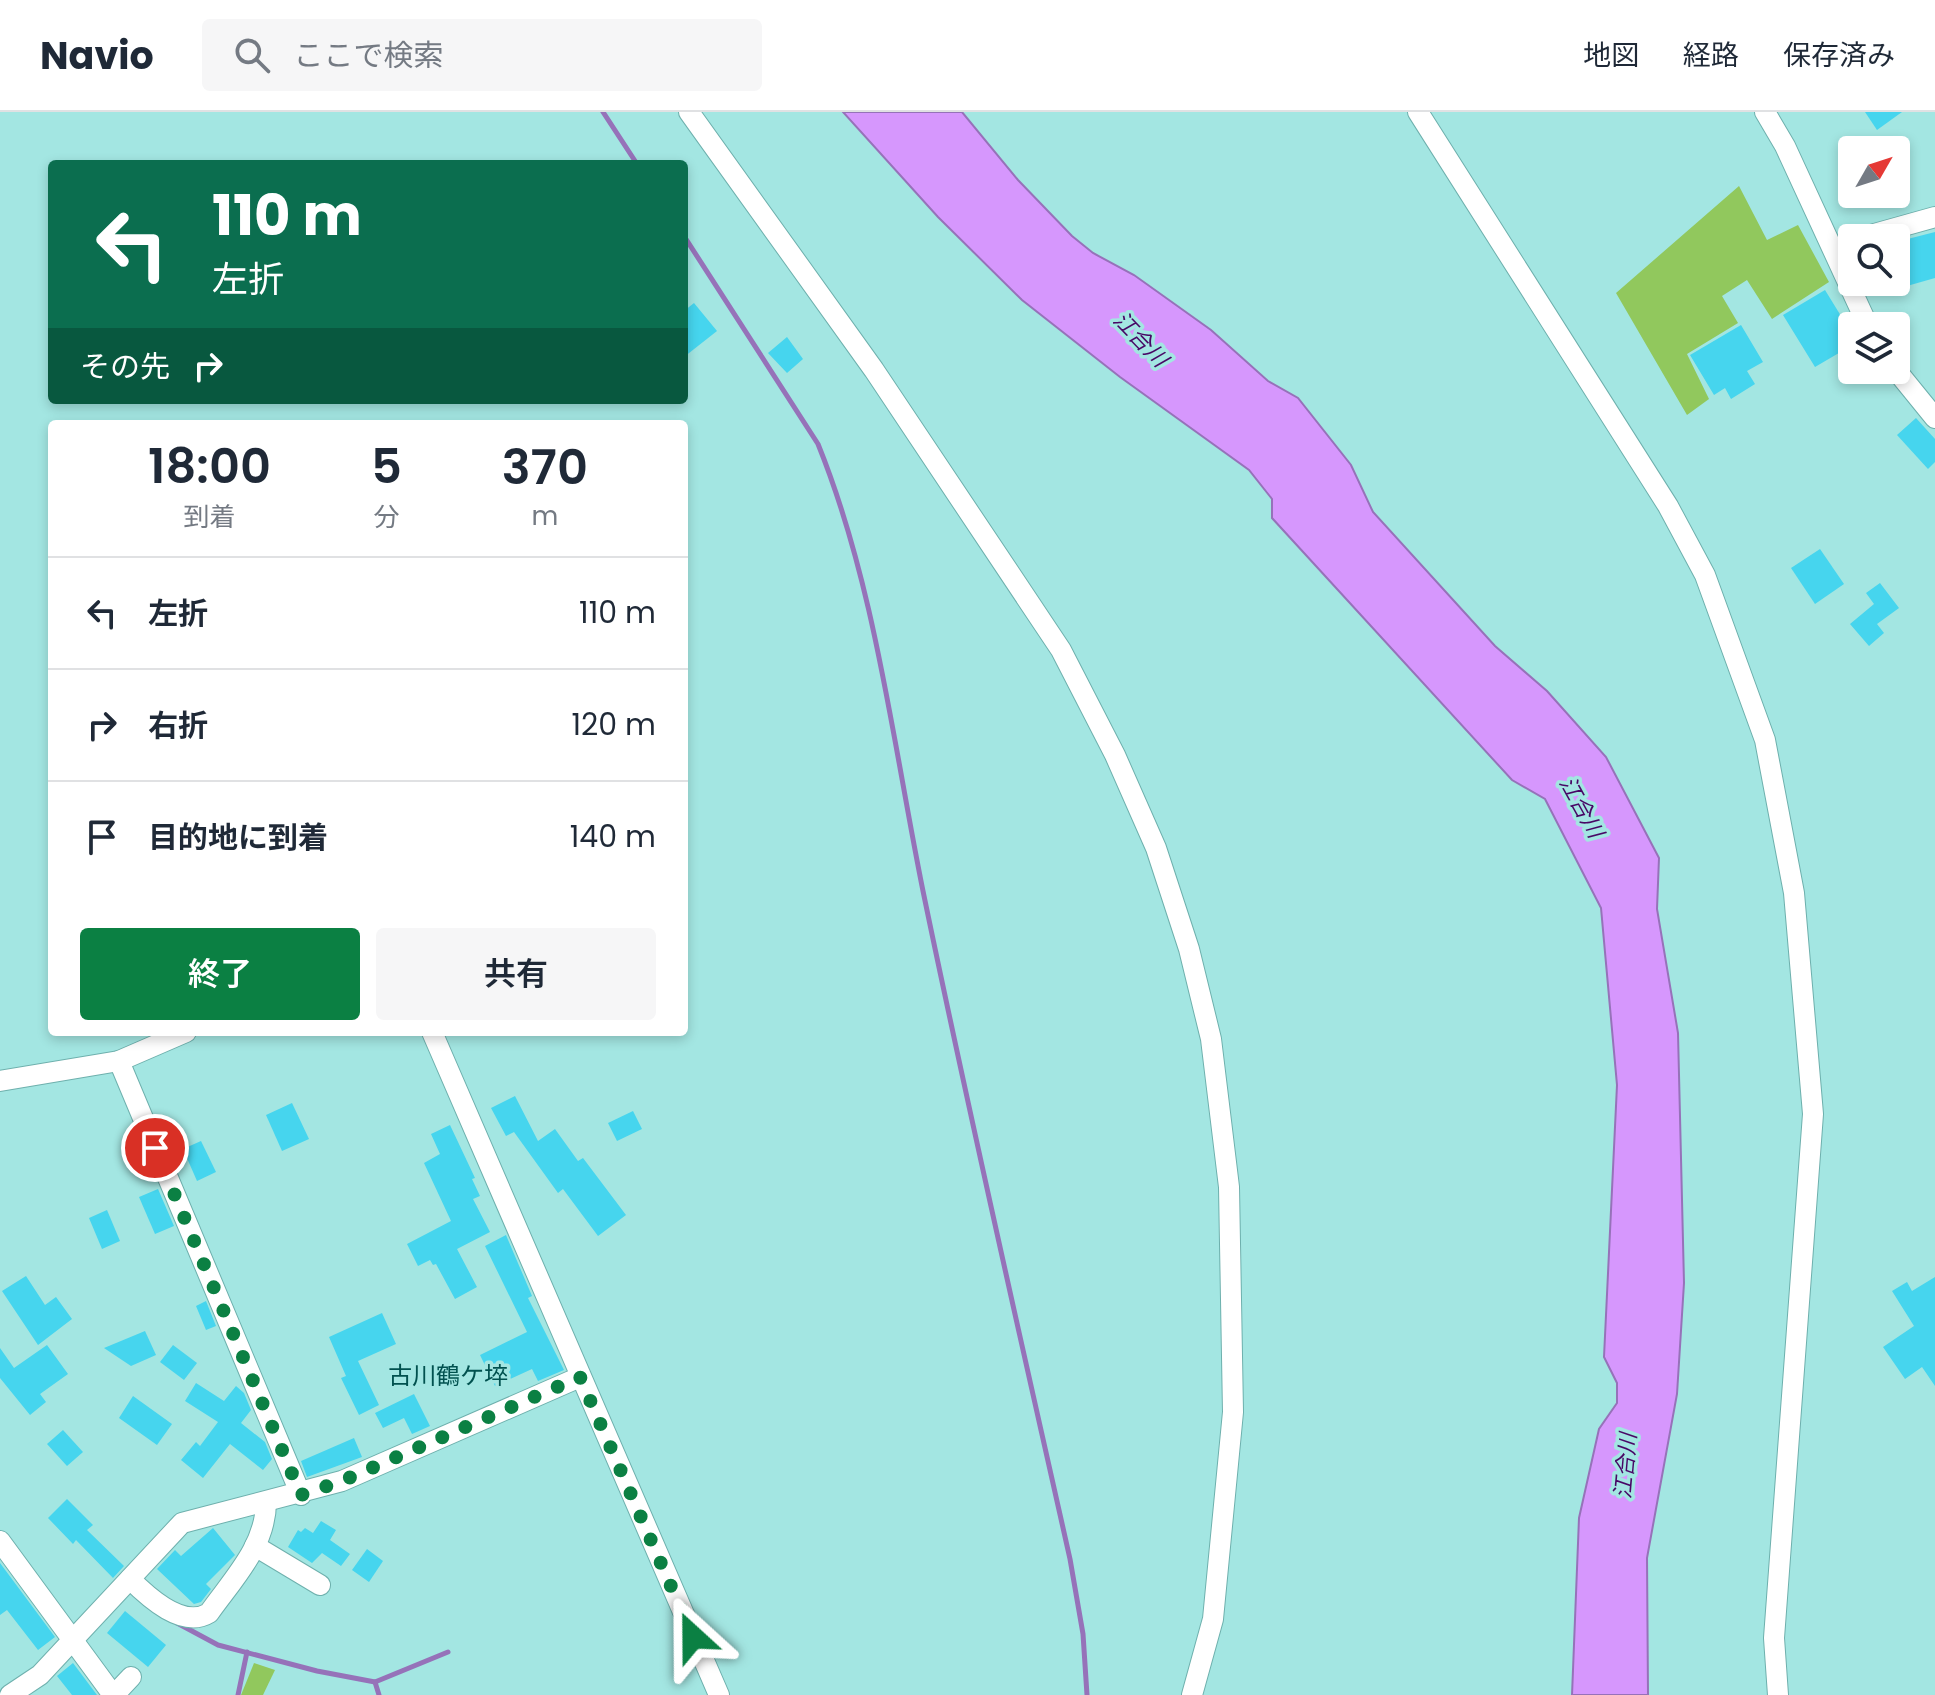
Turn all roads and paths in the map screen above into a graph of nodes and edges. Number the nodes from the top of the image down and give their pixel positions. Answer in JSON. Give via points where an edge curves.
{"nodes":[{"id":1,"x":689,"y":112,"type":"edge"},
{"id":2,"x":1418,"y":112,"type":"edge"},
{"id":3,"x":1765,"y":112,"type":"edge"},
{"id":4,"x":1935,"y":217,"type":"edge"},
{"id":5,"x":1910,"y":224,"type":"edge"},
{"id":6,"x":1838,"y":236,"type":"edge"},
{"id":7,"x":1907,"y":384,"type":"edge"},
{"id":8,"x":1935,"y":418,"type":"edge"},
{"id":9,"x":177,"y":1036,"type":"edge"},
{"id":10,"x":434,"y":1036,"type":"edge"},
{"id":11,"x":119,"y":1061,"type":"junction"},
{"id":12,"x":0,"y":1081,"type":"edge"},
{"id":13,"x":580,"y":1377,"type":"junction"},
{"id":14,"x":301,"y":1495,"type":"junction"},
{"id":15,"x":266,"y":1502,"type":"junction"},
{"id":16,"x":0,"y":1541,"type":"edge"},
{"id":17,"x":255,"y":1546,"type":"junction"},
{"id":18,"x":130,"y":1579,"type":"junction"},
{"id":19,"x":320,"y":1585,"type":"dead end"},
{"id":20,"x":74,"y":1640,"type":"junction"},
{"id":21,"x":131,"y":1677,"type":"dead end"},
{"id":22,"x":10,"y":1695,"type":"edge"},
{"id":23,"x":114,"y":1695,"type":"edge"},
{"id":24,"x":719,"y":1695,"type":"edge"},
{"id":25,"x":1192,"y":1695,"type":"edge"},
{"id":26,"x":1778,"y":1695,"type":"edge"}],
"edges":[{"from":1,"to":25,"type":"street","via":[[874,370],[1061,650],[1156,848],[1189,949],[1221,1099],[1232,1215],[1233,1352],[1233,1412],[1213,1619]]},
{"from":2,"to":26,"type":"street","via":[[1668,506],[1705,575],[1765,740],[1794,893],[1813,1114],[1774,1638]]},
{"from":3,"to":6,"type":"street"},
{"from":4,"to":5,"type":"street"},
{"from":7,"to":8,"type":"street"},
{"from":9,"to":11,"type":"street"},
{"from":10,"to":13,"type":"street"},
{"from":11,"to":12,"type":"street"},
{"from":11,"to":14,"type":"street"},
{"from":13,"to":14,"type":"street"},
{"from":13,"to":24,"type":"street"},
{"from":14,"to":15,"type":"street"},
{"from":15,"to":17,"type":"street","via":[[266,1524]]},
{"from":15,"to":18,"type":"street","via":[[182,1523]]},
{"from":16,"to":20,"type":"street"},
{"from":17,"to":18,"type":"street","via":[[209,1613],[198,1620],[183,1619]]},
{"from":17,"to":19,"type":"street"},
{"from":18,"to":20,"type":"street"},
{"from":20,"to":22,"type":"street","via":[[40,1675]]},
{"from":20,"to":23,"type":"street"},
{"from":21,"to":23,"type":"street"}]}
